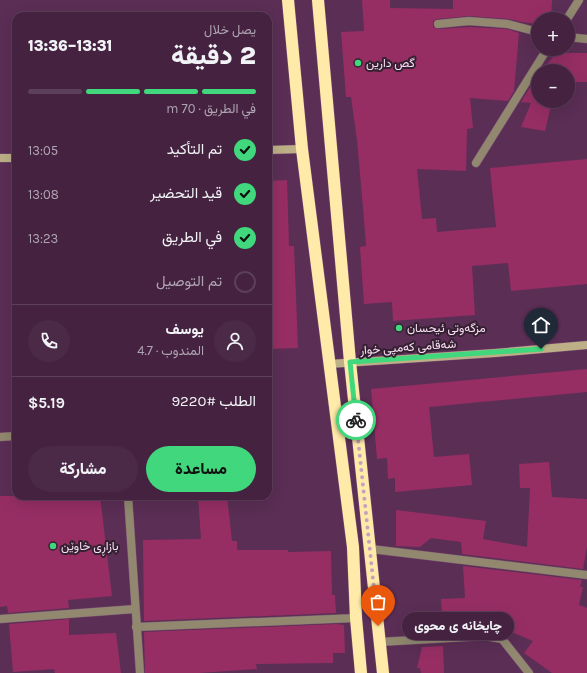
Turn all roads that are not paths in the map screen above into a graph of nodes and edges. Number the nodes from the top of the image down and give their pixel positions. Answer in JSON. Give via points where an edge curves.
{"nodes":[{"id":1,"x":288,"y":0,"type":"edge"},
{"id":2,"x":318,"y":0,"type":"edge"},
{"id":3,"x":580,"y":0,"type":"edge"},
{"id":4,"x":572,"y":12,"type":"edge"},
{"id":5,"x":438,"y":24,"type":"dead end"},
{"id":6,"x":531,"y":30,"type":"edge"},
{"id":7,"x":575,"y":38,"type":"edge"},
{"id":8,"x":587,"y":39,"type":"edge"},
{"id":9,"x":543,"y":56,"type":"edge"},
{"id":10,"x":302,"y":149,"type":"junction"},
{"id":11,"x":272,"y":150,"type":"edge"},
{"id":12,"x":0,"y":158,"type":"edge"},
{"id":13,"x":12,"y":158,"type":"edge"},
{"id":14,"x":476,"y":163,"type":"dead end"},
{"id":15,"x":587,"y":345,"type":"edge"},
{"id":16,"x":350,"y":362,"type":"junction"},
{"id":17,"x":330,"y":364,"type":"junction"},
{"id":18,"x":12,"y":436,"type":"edge"},
{"id":19,"x":0,"y":437,"type":"edge"},
{"id":20,"x":128,"y":500,"type":"edge"},
{"id":21,"x":371,"y":549,"type":"junction"},
{"id":22,"x":587,"y":575,"type":"edge"},
{"id":23,"x":135,"y":609,"type":"junction"},
{"id":24,"x":356,"y":618,"type":"junction"},
{"id":25,"x":0,"y":619,"type":"edge"},
{"id":26,"x":136,"y":627,"type":"junction"},
{"id":27,"x":379,"y":642,"type":"junction"},
{"id":28,"x":140,"y":673,"type":"edge"},
{"id":29,"x":361,"y":673,"type":"edge"},
{"id":30,"x":382,"y":673,"type":"edge"},
{"id":31,"x":529,"y":673,"type":"edge"}],
"edges":[{"from":1,"to":10,"type":"highway"},
{"from":2,"to":16,"type":"highway"},
{"from":3,"to":4,"type":"street"},
{"from":5,"to":6,"type":"street","via":[[469,21],[508,24]]},
{"from":7,"to":8,"type":"street"},
{"from":9,"to":14,"type":"street"},
{"from":10,"to":11,"type":"street"},
{"from":10,"to":17,"type":"highway"},
{"from":12,"to":13,"type":"street"},
{"from":15,"to":16,"type":"street","name":"شەقامی کەمپی خوار"},
{"from":16,"to":17,"type":"street","name":"شەقامی کەمپی خوار"},
{"from":16,"to":21,"type":"highway"},
{"from":17,"to":24,"type":"highway","via":[[353,547]]},
{"from":18,"to":19,"type":"street"},
{"from":20,"to":23,"type":"street"},
{"from":21,"to":22,"type":"street"},
{"from":21,"to":27,"type":"highway"},
{"from":23,"to":25,"type":"street"},
{"from":23,"to":26,"type":"street"},
{"from":24,"to":26,"type":"street"},
{"from":24,"to":29,"type":"highway"},
{"from":26,"to":28,"type":"street"},
{"from":27,"to":30,"type":"highway"},
{"from":27,"to":31,"type":"street","via":[[485,636],[502,639]]}]}
